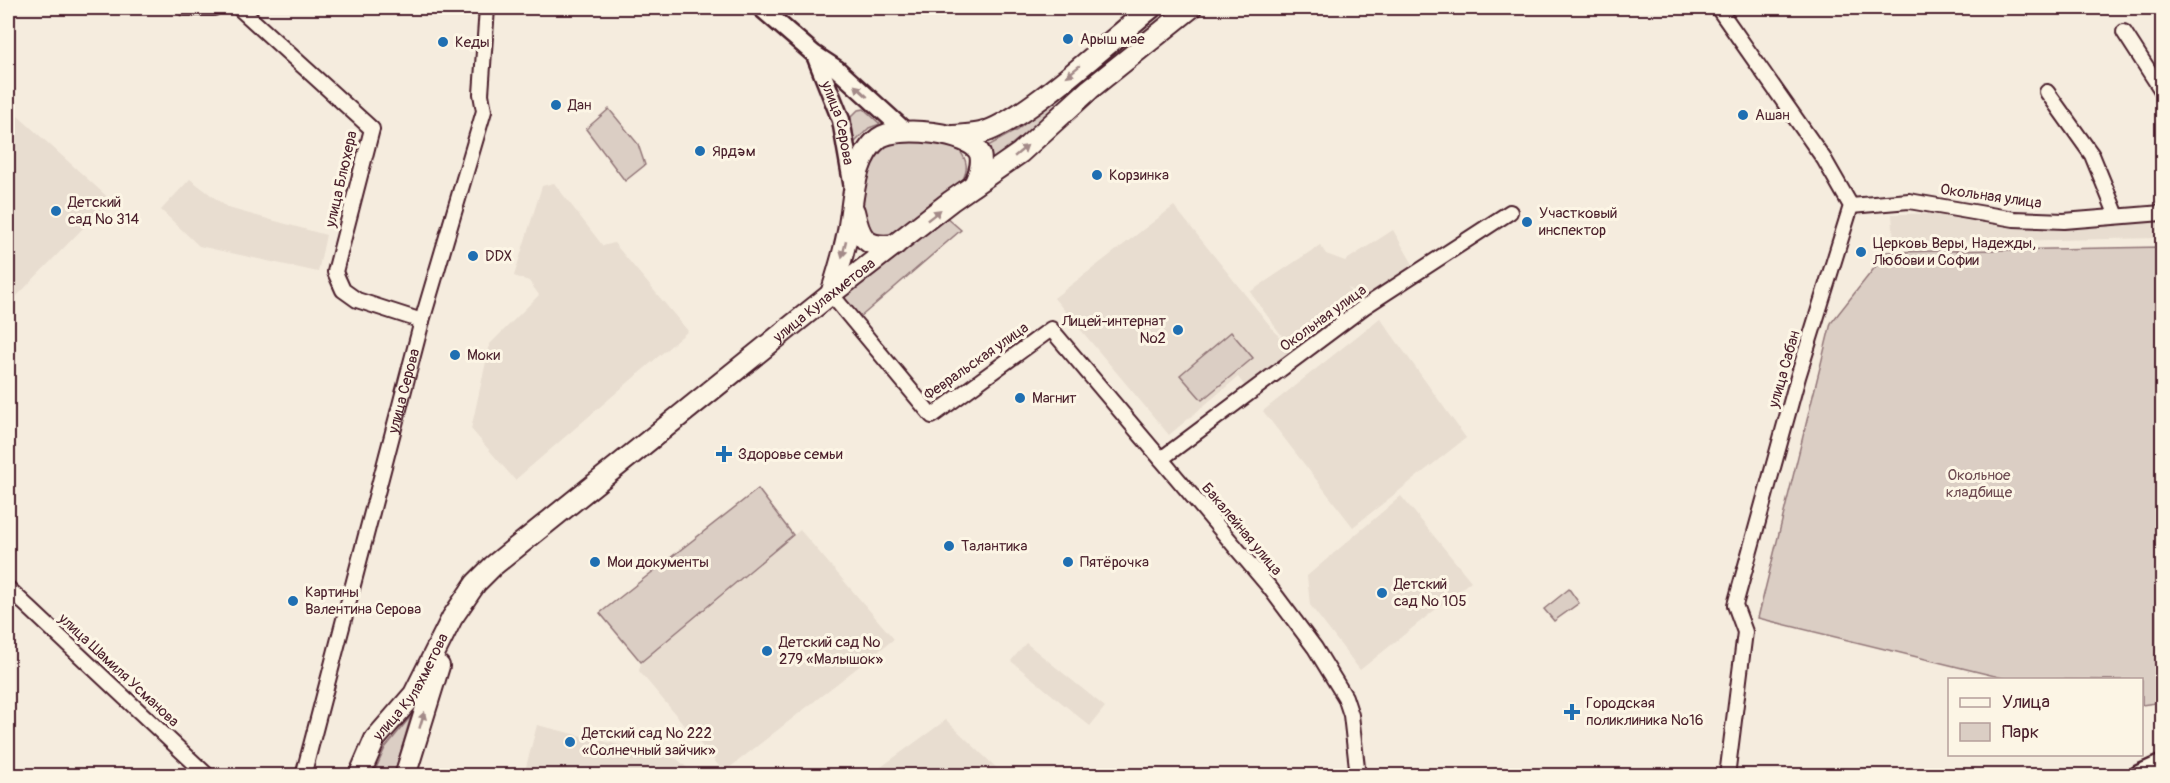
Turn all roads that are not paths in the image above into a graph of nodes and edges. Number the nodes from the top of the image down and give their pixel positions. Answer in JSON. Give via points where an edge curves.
{"nodes":[{"id":1,"x":184,"y":8,"type":"edge"},
{"id":2,"x":214,"y":8,"type":"edge"},
{"id":3,"x":239,"y":8,"type":"edge"},
{"id":4,"x":487,"y":8,"type":"edge"},
{"id":5,"x":761,"y":8,"type":"edge"},
{"id":6,"x":1151,"y":8,"type":"edge"},
{"id":7,"x":1191,"y":8,"type":"edge"},
{"id":8,"x":1718,"y":8,"type":"edge"},
{"id":9,"x":2124,"y":32,"type":"dead end"},
{"id":10,"x":814,"y":54,"type":"junction"},
{"id":11,"x":2163,"y":91,"type":"edge"},
{"id":12,"x":2048,"y":92,"type":"dead end"},
{"id":13,"x":904,"y":130,"type":"junction"},
{"id":14,"x":948,"y":136,"type":"junction"},
{"id":15,"x":974,"y":185,"type":"junction"},
{"id":16,"x":853,"y":199,"type":"junction"},
{"id":17,"x":1851,"y":206,"type":"junction"},
{"id":18,"x":1510,"y":212,"type":"dead end"},
{"id":19,"x":2163,"y":213,"type":"edge"},
{"id":20,"x":2117,"y":216,"type":"junction"},
{"id":21,"x":895,"y":245,"type":"junction"},
{"id":22,"x":831,"y":294,"type":"junction"},
{"id":23,"x":422,"y":321,"type":"junction"},
{"id":24,"x":1051,"y":329,"type":"joint"},
{"id":25,"x":1161,"y":459,"type":"junction"},
{"id":26,"x":8,"y":588,"type":"edge"},
{"id":27,"x":464,"y":599,"type":"junction"},
{"id":28,"x":2163,"y":766,"type":"edge"},
{"id":29,"x":208,"y":776,"type":"edge"},
{"id":30,"x":303,"y":776,"type":"edge"},
{"id":31,"x":359,"y":776,"type":"edge"},
{"id":32,"x":405,"y":776,"type":"edge"},
{"id":33,"x":1358,"y":776,"type":"edge"},
{"id":34,"x":1727,"y":776,"type":"edge"},
{"id":35,"x":2140,"y":776,"type":"edge"}],
"edges":[{"from":1,"to":2,"type":"street"},
{"from":3,"to":23,"type":"street","name":"улица Блюхера","via":[[372,129],[335,272],[344,290],[357,300]]},
{"from":4,"to":23,"type":"street","name":"улица Серова","via":[[481,94],[484,111]]},
{"from":5,"to":10,"type":"street","name":"улица Серова"},
{"from":6,"to":14,"type":"main road","one_way":true,"via":[[1039,99],[1000,124],[982,132]]},
{"from":15,"to":7,"type":"main road","name":"улица Кулахметова","one_way":true,"via":[[1020,153],[1090,89]]},
{"from":8,"to":17,"type":"street","via":[[1824,159]]},
{"from":9,"to":11,"type":"street"},
{"from":13,"to":10,"type":"street","name":"улица Серова","one_way":true,"via":[[837,69]]},
{"from":10,"to":16,"type":"street","name":"улица Серова","via":[[841,120]]},
{"from":12,"to":20,"type":"street","via":[[2092,155]]},
{"from":13,"to":14,"type":"main road"},
{"from":13,"to":16,"type":"main road","via":[[878,139],[866,153]]},
{"from":14,"to":15,"type":"main road","via":[[971,144],[980,153],[980,171]]},
{"from":21,"to":15,"type":"main road","name":"улица Кулахметова","one_way":true},
{"from":16,"to":21,"type":"main road","via":[[862,236],[880,247]]},
{"from":16,"to":22,"type":"main road","one_way":true},
{"from":17,"to":20,"type":"street","name":"Окольная улица","via":[[1909,201],[2014,219]]},
{"from":17,"to":34,"type":"street","name":"улица Сабан","via":[[1798,377],[1735,605],[1745,632]]},
{"from":18,"to":25,"type":"street","name":"Окольная улица","via":[[1364,307]]},
{"from":19,"to":20,"type":"street","name":"Окольная улица"},
{"from":21,"to":22,"type":"main road","name":"улица Кулахметова"},
{"from":22,"to":24,"type":"street","name":"Февральская улица","via":[[932,416]]},
{"from":22,"to":27,"type":"main road","name":"улица Кулахметова","via":[[493,566]]},
{"from":23,"to":30,"type":"street","name":"улица Серова"},
{"from":24,"to":25,"type":"street","name":"Бакалейная улица"},
{"from":25,"to":33,"type":"street","name":"Бакалейная улица","via":[[1270,588],[1339,685],[1351,715]]},
{"from":26,"to":29,"type":"street","name":"улица Шамиля Усманова"},
{"from":27,"to":31,"type":"main road","name":"улица Кулахметова","via":[[414,694],[375,739]]},
{"from":32,"to":27,"type":"main road","name":"улица Кулахметова","one_way":true},
{"from":28,"to":35,"type":"main road"}]}
